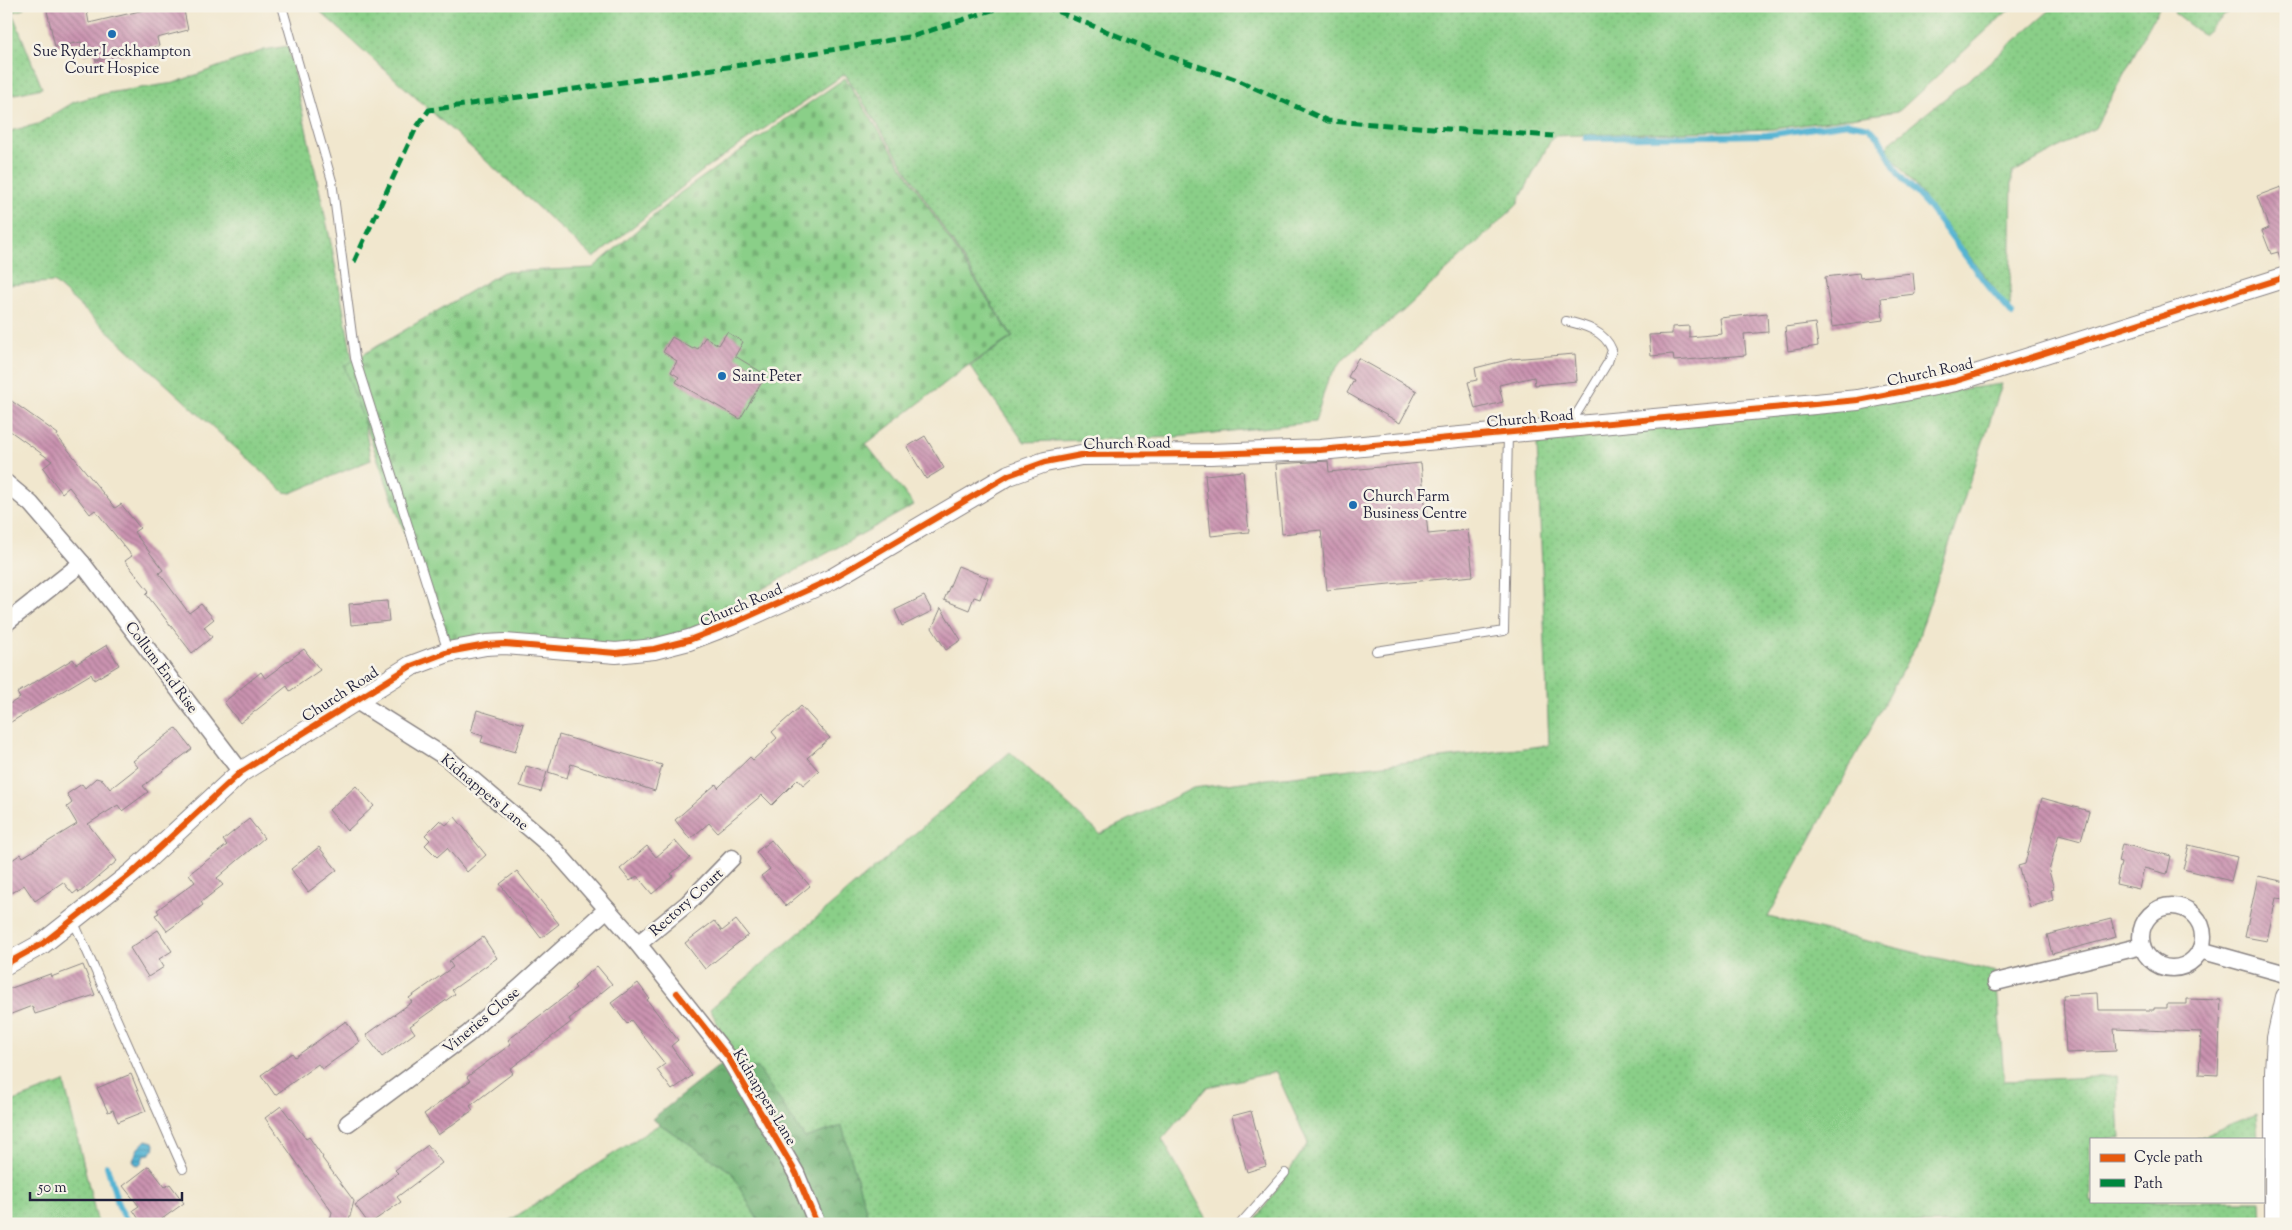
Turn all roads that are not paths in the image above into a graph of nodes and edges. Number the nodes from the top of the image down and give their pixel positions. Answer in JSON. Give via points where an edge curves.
{"nodes":[{"id":1,"x":282,"y":6,"type":"edge"},
{"id":2,"x":2286,"y":277,"type":"edge"},
{"id":3,"x":1566,"y":321,"type":"dead end"},
{"id":4,"x":1569,"y":427,"type":"junction"},
{"id":5,"x":1508,"y":433,"type":"junction"},
{"id":6,"x":6,"y":483,"type":"edge"},
{"id":7,"x":82,"y":563,"type":"junction"},
{"id":8,"x":6,"y":623,"type":"edge"},
{"id":9,"x":1376,"y":651,"type":"dead end"},
{"id":10,"x":448,"y":652,"type":"junction"},
{"id":11,"x":355,"y":700,"type":"junction"},
{"id":12,"x":241,"y":772,"type":"junction"},
{"id":13,"x":732,"y":858,"type":"dead end"},
{"id":14,"x":607,"y":909,"type":"junction"},
{"id":15,"x":73,"y":920,"type":"junction"},
{"id":16,"x":638,"y":944,"type":"junction"},
{"id":17,"x":2142,"y":946,"type":"junction"},
{"id":18,"x":2200,"y":950,"type":"junction"},
{"id":19,"x":6,"y":964,"type":"edge"},
{"id":20,"x":2286,"y":974,"type":"edge"},
{"id":21,"x":1996,"y":982,"type":"dead end"},
{"id":22,"x":2286,"y":997,"type":"edge"},
{"id":23,"x":348,"y":1123,"type":"dead end"},
{"id":24,"x":183,"y":1169,"type":"dead end"},
{"id":25,"x":1286,"y":1173,"type":"dead end"},
{"id":26,"x":817,"y":1224,"type":"edge"},
{"id":27,"x":1240,"y":1224,"type":"edge"},
{"id":28,"x":2275,"y":1224,"type":"edge"}],
"edges":[{"from":1,"to":10,"type":"lane","via":[[332,181],[355,358]]},
{"from":2,"to":4,"type":"street","name":"Church Road","via":[[1956,381],[1858,400]]},
{"from":3,"to":4,"type":"lane","via":[[1597,332],[1612,350]]},
{"from":4,"to":5,"type":"street","name":"Church Road"},
{"from":5,"to":9,"type":"lane","via":[[1504,631]]},
{"from":5,"to":10,"type":"street","name":"Church Road","via":[[1320,450],[1081,455],[1045,462],[1009,475],[832,579],[689,640],[636,652],[616,653],[505,644]]},
{"from":6,"to":7,"type":"street","name":"Collum End Rise","via":[[31,504]]},
{"from":7,"to":8,"type":"street"},
{"from":7,"to":12,"type":"street","name":"Collum End Rise"},
{"from":10,"to":11,"type":"street","name":"Church Road","via":[[411,666]]},
{"from":11,"to":12,"type":"street","name":"Church Road"},
{"from":11,"to":14,"type":"street","name":"Kidnappers Lane","via":[[447,758],[554,850]]},
{"from":12,"to":15,"type":"street","name":"Church Road","via":[[132,873]]},
{"from":13,"to":16,"type":"street","name":"Rectory Court","via":[[688,903]]},
{"from":14,"to":16,"type":"street","name":"Kidnappers Lane"},
{"from":14,"to":23,"type":"street","name":"Vineries Close","via":[[468,1034]]},
{"from":15,"to":19,"type":"street","name":"Church Road","via":[[42,944]]},
{"from":15,"to":24,"type":"lane"},
{"from":16,"to":26,"type":"street","name":"Kidnappers Lane","via":[[728,1057],[796,1173]]},
{"from":17,"to":18,"type":"street","via":[[2152,961],[2167,968],[2183,966]]},
{"from":17,"to":18,"type":"street","via":[[2141,930],[2148,916],[2155,910],[2171,906],[2189,911],[2196,917],[2203,933]]},
{"from":17,"to":21,"type":"street"},
{"from":18,"to":20,"type":"street"},
{"from":22,"to":28,"type":"street","via":[[2277,1038],[2275,1071]]},
{"from":25,"to":27,"type":"lane"}]}
